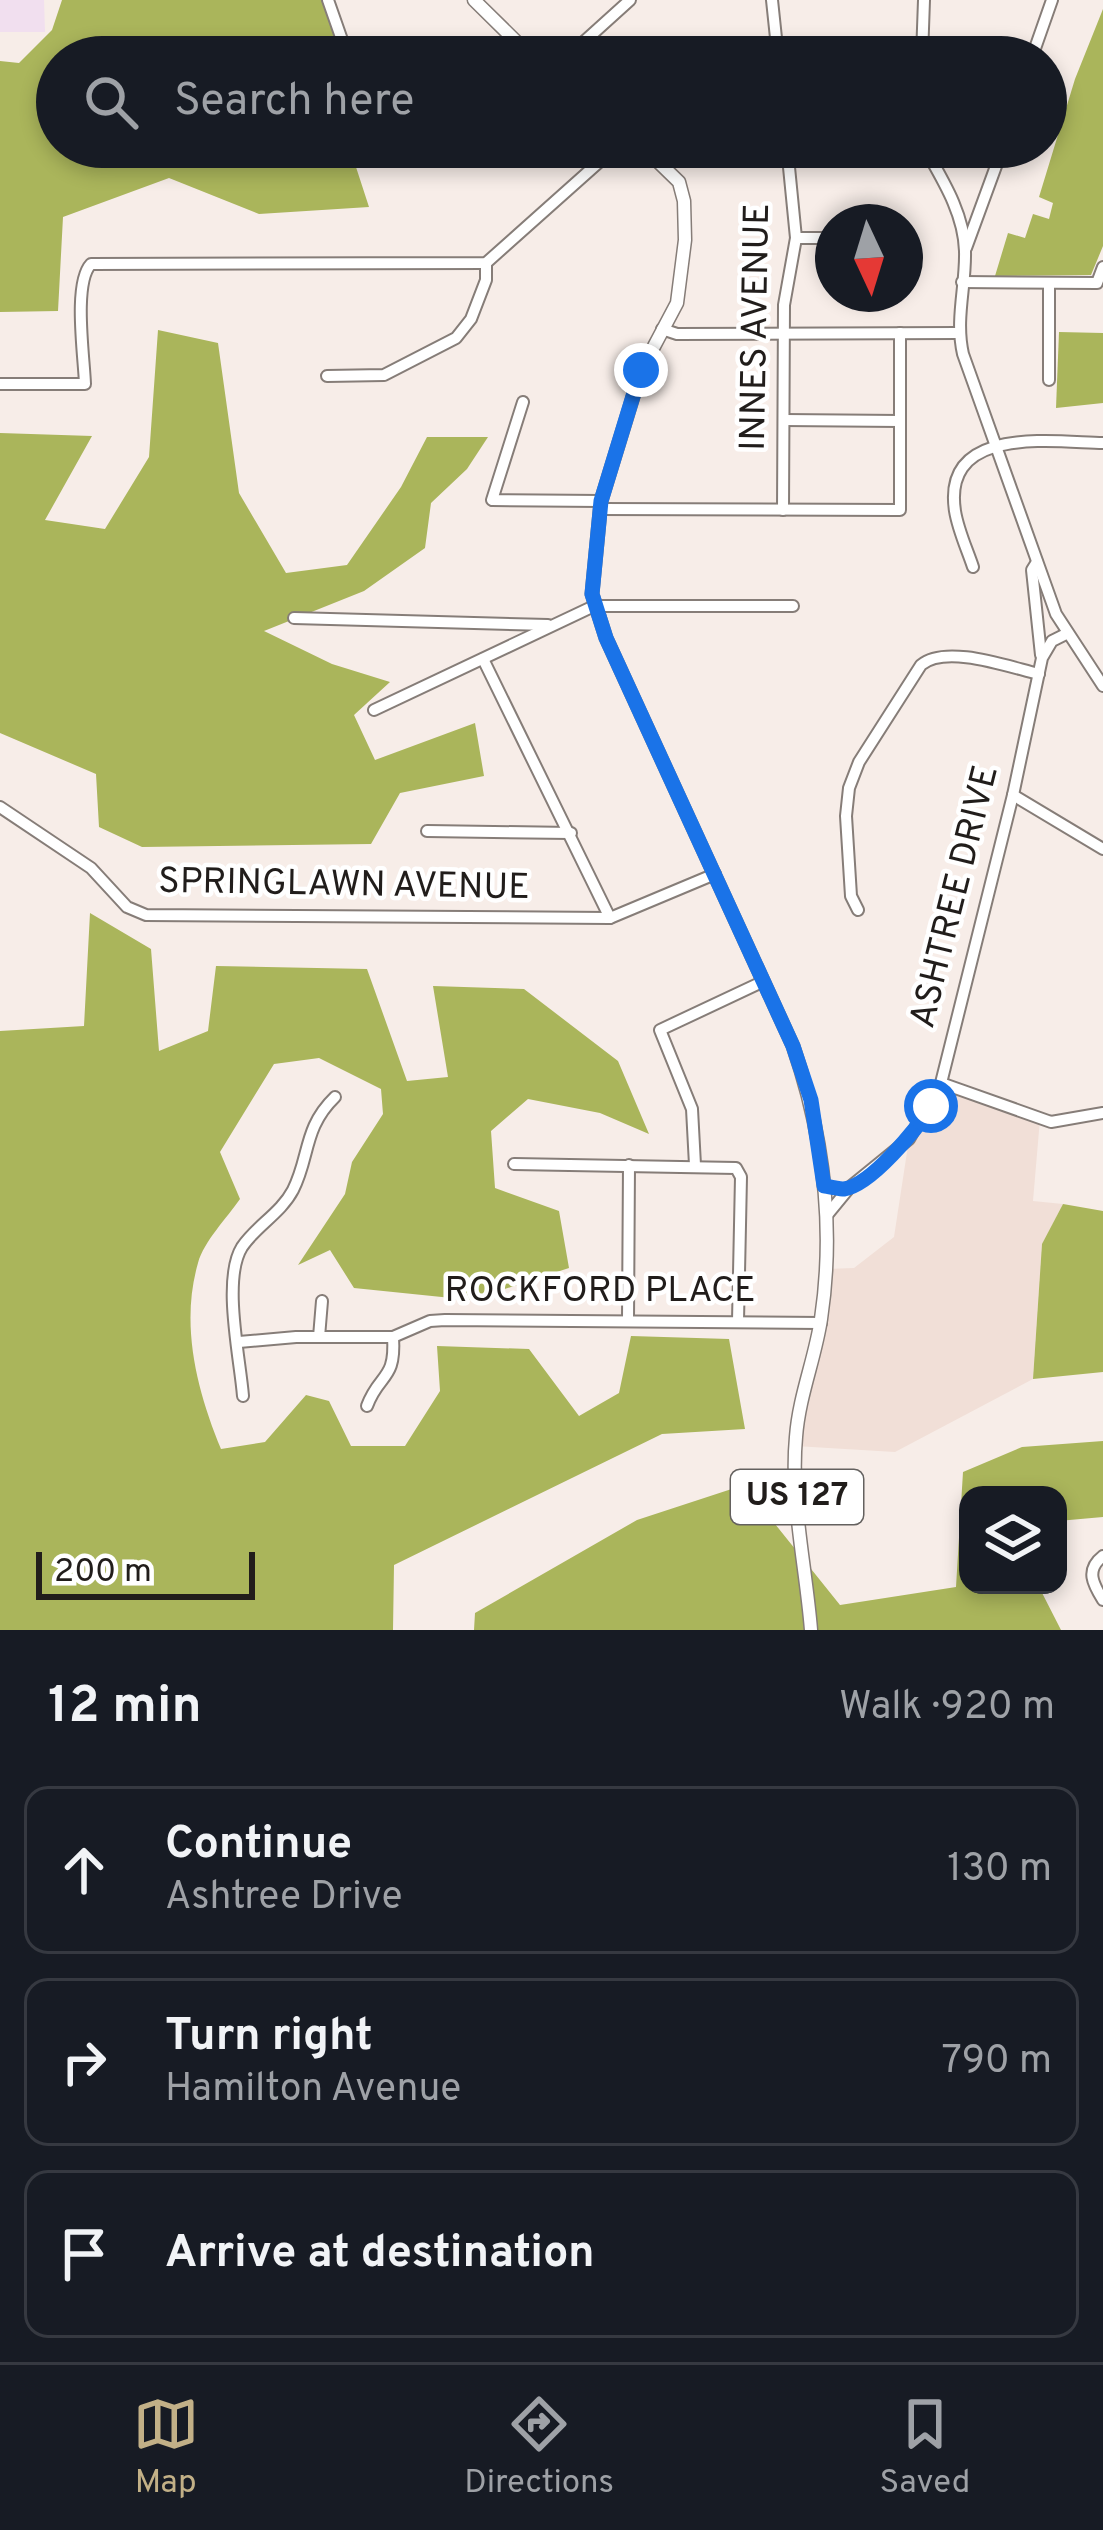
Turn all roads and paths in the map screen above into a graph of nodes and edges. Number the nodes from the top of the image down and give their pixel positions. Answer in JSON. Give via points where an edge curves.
{"nodes":[{"id":1,"x":328,"y":0,"type":"edge"},
{"id":2,"x":474,"y":0,"type":"edge"},
{"id":3,"x":630,"y":0,"type":"edge"},
{"id":4,"x":772,"y":0,"type":"edge"},
{"id":5,"x":925,"y":0,"type":"edge"},
{"id":6,"x":1052,"y":0,"type":"edge"},
{"id":7,"x":340,"y":36,"type":"edge"},
{"id":8,"x":511,"y":36,"type":"edge"},
{"id":9,"x":590,"y":36,"type":"edge"},
{"id":10,"x":776,"y":36,"type":"edge"},
{"id":11,"x":923,"y":36,"type":"edge"},
{"id":12,"x":1039,"y":36,"type":"edge"},
{"id":13,"x":592,"y":168,"type":"edge"},
{"id":14,"x":666,"y":168,"type":"edge"},
{"id":15,"x":789,"y":168,"type":"edge"},
{"id":16,"x":935,"y":168,"type":"edge"},
{"id":17,"x":995,"y":168,"type":"edge"},
{"id":18,"x":796,"y":238,"type":"junction"},
{"id":19,"x":815,"y":238,"type":"edge"},
{"id":20,"x":966,"y":248,"type":"junction"},
{"id":21,"x":486,"y":263,"type":"junction"},
{"id":22,"x":1103,"y":267,"type":"edge"},
{"id":23,"x":962,"y":282,"type":"junction"},
{"id":24,"x":1049,"y":283,"type":"junction"},
{"id":25,"x":662,"y":329,"type":"junction"},
{"id":26,"x":784,"y":333,"type":"junction"},
{"id":27,"x":900,"y":333,"type":"junction"},
{"id":28,"x":958,"y":333,"type":"junction"},
{"id":29,"x":327,"y":376,"type":"dead end"},
{"id":30,"x":1048,"y":380,"type":"dead end"},
{"id":31,"x":0,"y":384,"type":"edge"},
{"id":32,"x":523,"y":402,"type":"dead end"},
{"id":33,"x":784,"y":420,"type":"junction"},
{"id":34,"x":900,"y":421,"type":"junction"},
{"id":35,"x":1103,"y":442,"type":"edge"},
{"id":36,"x":993,"y":445,"type":"junction"},
{"id":37,"x":600,"y":505,"type":"junction"},
{"id":38,"x":783,"y":510,"type":"junction"},
{"id":39,"x":1036,"y":562,"type":"junction"},
{"id":40,"x":973,"y":567,"type":"dead end"},
{"id":41,"x":595,"y":606,"type":"junction"},
{"id":42,"x":793,"y":606,"type":"dead end"},
{"id":43,"x":294,"y":618,"type":"dead end"},
{"id":44,"x":552,"y":625,"type":"junction"},
{"id":45,"x":1066,"y":634,"type":"junction"},
{"id":46,"x":1042,"y":658,"type":"junction"},
{"id":47,"x":483,"y":659,"type":"junction"},
{"id":48,"x":1039,"y":674,"type":"junction"},
{"id":49,"x":1103,"y":686,"type":"edge"},
{"id":50,"x":374,"y":710,"type":"dead end"},
{"id":51,"x":1013,"y":795,"type":"junction"},
{"id":52,"x":0,"y":807,"type":"edge"},
{"id":53,"x":427,"y":831,"type":"dead end"},
{"id":54,"x":571,"y":833,"type":"junction"},
{"id":55,"x":1103,"y":849,"type":"edge"},
{"id":56,"x":715,"y":874,"type":"junction"},
{"id":57,"x":858,"y":910,"type":"dead end"},
{"id":58,"x":610,"y":918,"type":"junction"},
{"id":59,"x":762,"y":982,"type":"junction"},
{"id":60,"x":941,"y":1083,"type":"junction"},
{"id":61,"x":334,"y":1097,"type":"dead end"},
{"id":62,"x":1103,"y":1113,"type":"edge"},
{"id":63,"x":514,"y":1163,"type":"dead end"},
{"id":64,"x":695,"y":1165,"type":"junction"},
{"id":65,"x":628,"y":1166,"type":"junction"},
{"id":66,"x":824,"y":1186,"type":"junction"},
{"id":67,"x":850,"y":1187,"type":"junction"},
{"id":68,"x":827,"y":1215,"type":"junction"},
{"id":69,"x":322,"y":1301,"type":"dead end"},
{"id":70,"x":628,"y":1320,"type":"junction"},
{"id":71,"x":738,"y":1321,"type":"junction"},
{"id":72,"x":821,"y":1323,"type":"junction"},
{"id":73,"x":319,"y":1337,"type":"junction"},
{"id":74,"x":393,"y":1337,"type":"junction"},
{"id":75,"x":239,"y":1342,"type":"junction"},
{"id":76,"x":243,"y":1396,"type":"dead end"},
{"id":77,"x":368,"y":1406,"type":"dead end"},
{"id":78,"x":1103,"y":1556,"type":"edge"},
{"id":79,"x":1103,"y":1600,"type":"edge"},
{"id":80,"x":811,"y":1630,"type":"edge"}],
"edges":[{"from":1,"to":7,"type":"street"},
{"from":2,"to":8,"type":"main road"},
{"from":3,"to":9,"type":"street"},
{"from":4,"to":10,"type":"street"},
{"from":5,"to":11,"type":"street"},
{"from":6,"to":12,"type":"street"},
{"from":13,"to":21,"type":"street"},
{"from":14,"to":25,"type":"main road","number":"US 127","via":[[679,182],[686,215],[680,292]]},
{"from":15,"to":18,"type":"street","name":"INNES AVENUE"},
{"from":16,"to":20,"type":"street"},
{"from":17,"to":20,"type":"street"},
{"from":18,"to":19,"type":"street"},
{"from":18,"to":26,"type":"street","name":"INNES AVENUE"},
{"from":20,"to":23,"type":"street"},
{"from":21,"to":29,"type":"street","via":[[478,300],[456,338],[384,375]]},
{"from":21,"to":31,"type":"street","via":[[91,264],[81,287],[85,384]]},
{"from":22,"to":24,"type":"street","via":[[1097,283]]},
{"from":23,"to":24,"type":"street"},
{"from":23,"to":28,"type":"street"},
{"from":24,"to":30,"type":"street"},
{"from":25,"to":26,"type":"street"},
{"from":25,"to":37,"type":"main road","number":"US 127","via":[[641,370]]},
{"from":26,"to":27,"type":"street"},
{"from":26,"to":33,"type":"street","name":"INNES AVENUE"},
{"from":27,"to":28,"type":"street"},
{"from":27,"to":34,"type":"street"},
{"from":28,"to":36,"type":"street"},
{"from":32,"to":37,"type":"street","via":[[493,500]]},
{"from":33,"to":34,"type":"street"},
{"from":33,"to":38,"type":"street","name":"INNES AVENUE"},
{"from":34,"to":38,"type":"street","via":[[900,510]]},
{"from":35,"to":36,"type":"street"},
{"from":36,"to":39,"type":"street"},
{"from":36,"to":40,"type":"street","via":[[965,467],[954,494]]},
{"from":37,"to":38,"type":"street"},
{"from":37,"to":41,"type":"main road","number":"US 127"},
{"from":39,"to":45,"type":"street"},
{"from":39,"to":46,"type":"street","name":"ASHTREE DRIVE"},
{"from":41,"to":42,"type":"street"},
{"from":41,"to":44,"type":"street"},
{"from":41,"to":56,"type":"main road","number":"US 127"},
{"from":43,"to":44,"type":"street"},
{"from":44,"to":47,"type":"street"},
{"from":45,"to":46,"type":"street"},
{"from":45,"to":49,"type":"street"},
{"from":46,"to":48,"type":"street","name":"ASHTREE DRIVE"},
{"from":47,"to":50,"type":"street"},
{"from":47,"to":54,"type":"street"},
{"from":48,"to":51,"type":"street","name":"ASHTREE DRIVE"},
{"from":48,"to":57,"type":"street","via":[[951,655],[921,665],[849,788]]},
{"from":51,"to":55,"type":"street"},
{"from":51,"to":60,"type":"street","name":"ASHTREE DRIVE"},
{"from":52,"to":58,"type":"street","name":"SPRINGLAWN AVENUE","via":[[146,915]]},
{"from":53,"to":54,"type":"street"},
{"from":54,"to":58,"type":"street"},
{"from":56,"to":58,"type":"street","name":"SPRINGLAWN AVENUE"},
{"from":56,"to":59,"type":"main road","number":"US 127"},
{"from":59,"to":64,"type":"street","via":[[660,1030],[692,1109]]},
{"from":59,"to":66,"type":"main road","number":"US 127","via":[[811,1100]]},
{"from":60,"to":62,"type":"street","via":[[1051,1122]]},
{"from":60,"to":67,"type":"street","name":"ASHTREE DRIVE","via":[[909,1139]]},
{"from":61,"to":75,"type":"street","via":[[303,1148],[294,1188],[236,1261]]},
{"from":63,"to":65,"type":"street"},
{"from":64,"to":65,"type":"street"},
{"from":64,"to":71,"type":"street","via":[[736,1168],[741,1177]]},
{"from":65,"to":70,"type":"street"},
{"from":66,"to":67,"type":"street"},
{"from":66,"to":68,"type":"main road","number":"US 127"},
{"from":67,"to":68,"type":"street","name":"ASHTREE DRIVE"},
{"from":68,"to":72,"type":"main road","number":"US 127"},
{"from":69,"to":73,"type":"street"},
{"from":70,"to":71,"type":"street","name":"ROCKFORD PLACE"},
{"from":70,"to":74,"type":"street","name":"ROCKFORD PLACE","via":[[430,1321]]},
{"from":71,"to":72,"type":"street","name":"ROCKFORD PLACE"},
{"from":72,"to":80,"type":"main road","number":"US 127","via":[[794,1456]]},
{"from":73,"to":74,"type":"street","name":"ROCKFORD PLACE"},
{"from":73,"to":75,"type":"street","name":"ROCKFORD PLACE"},
{"from":74,"to":77,"type":"street","via":[[392,1370]]},
{"from":75,"to":76,"type":"street"},
{"from":78,"to":79,"type":"street","via":[[1091,1575]]}]}
